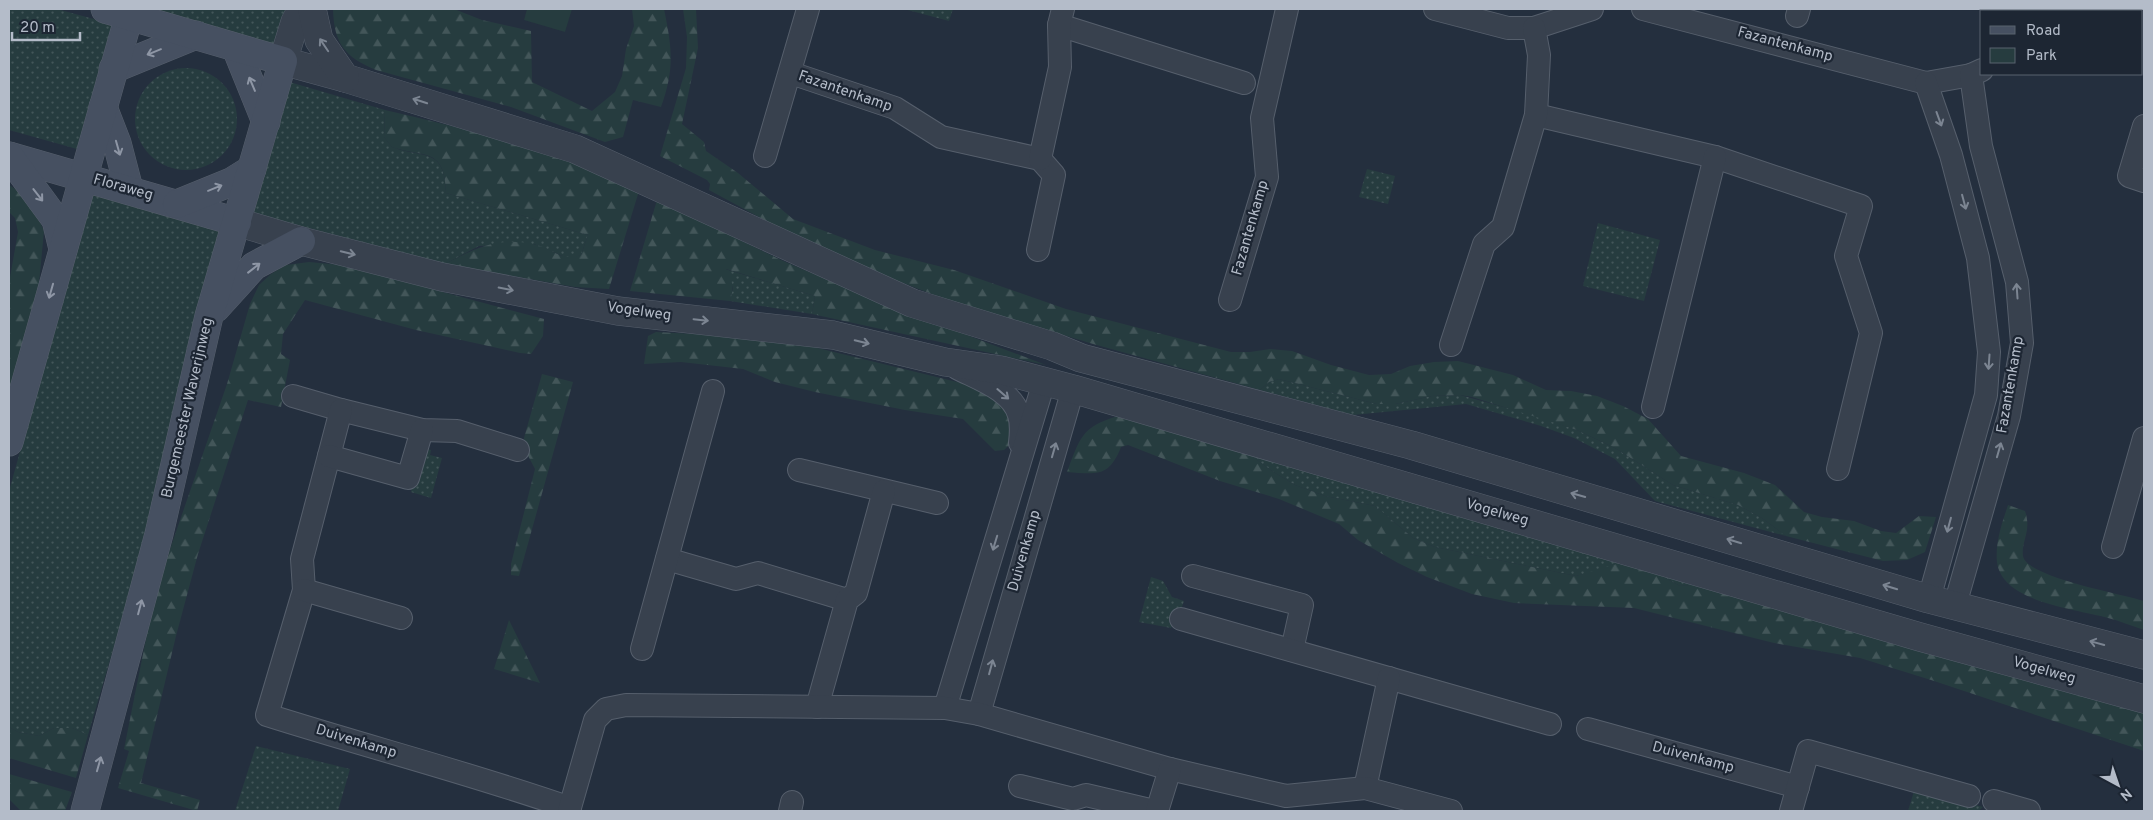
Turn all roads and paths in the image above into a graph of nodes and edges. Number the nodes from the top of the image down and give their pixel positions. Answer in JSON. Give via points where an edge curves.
{"nodes":[{"id":1,"x":302,"y":9,"type":"edge"},
{"id":2,"x":312,"y":9,"type":"edge"},
{"id":3,"x":808,"y":9,"type":"edge"},
{"id":4,"x":1287,"y":9,"type":"edge"},
{"id":5,"x":1434,"y":9,"type":"edge"},
{"id":6,"x":1592,"y":9,"type":"edge"},
{"id":7,"x":1643,"y":9,"type":"edge"},
{"id":8,"x":121,"y":11,"type":"edge"},
{"id":9,"x":1061,"y":17,"type":"edge"},
{"id":10,"x":1534,"y":28,"type":"junction"},
{"id":11,"x":196,"y":35,"type":"junction"},
{"id":12,"x":236,"y":48,"type":"junction"},
{"id":13,"x":283,"y":61,"type":"junction"},
{"id":14,"x":112,"y":69,"type":"junction"},
{"id":15,"x":791,"y":73,"type":"junction"},
{"id":16,"x":1976,"y":73,"type":"edge"},
{"id":17,"x":345,"y":78,"type":"junction"},
{"id":18,"x":1926,"y":82,"type":"junction"},
{"id":19,"x":1244,"y":83,"type":"dead end"},
{"id":20,"x":103,"y":107,"type":"junction"},
{"id":21,"x":1536,"y":115,"type":"junction"},
{"id":22,"x":266,"y":122,"type":"junction"},
{"id":23,"x":2144,"y":126,"type":"edge"},
{"id":24,"x":9,"y":156,"type":"edge"},
{"id":25,"x":764,"y":156,"type":"dead end"},
{"id":26,"x":1716,"y":157,"type":"junction"},
{"id":27,"x":1040,"y":159,"type":"junction"},
{"id":28,"x":252,"y":169,"type":"junction"},
{"id":29,"x":83,"y":177,"type":"junction"},
{"id":30,"x":2144,"y":181,"type":"edge"},
{"id":31,"x":129,"y":189,"type":"junction"},
{"id":32,"x":176,"y":204,"type":"junction"},
{"id":33,"x":237,"y":222,"type":"junction"},
{"id":34,"x":301,"y":240,"type":"junction"},
{"id":35,"x":63,"y":249,"type":"junction"},
{"id":36,"x":1038,"y":250,"type":"dead end"},
{"id":37,"x":1230,"y":300,"type":"dead end"},
{"id":38,"x":209,"y":316,"type":"junction"},
{"id":39,"x":1452,"y":345,"type":"dead end"},
{"id":40,"x":1052,"y":346,"type":"junction"},
{"id":41,"x":1081,"y":358,"type":"junction"},
{"id":42,"x":945,"y":362,"type":"junction"},
{"id":43,"x":1044,"y":382,"type":"junction"},
{"id":44,"x":1073,"y":389,"type":"junction"},
{"id":45,"x":713,"y":390,"type":"dead end"},
{"id":46,"x":293,"y":396,"type":"dead end"},
{"id":47,"x":1653,"y":408,"type":"dead end"},
{"id":48,"x":341,"y":410,"type":"junction"},
{"id":49,"x":422,"y":430,"type":"junction"},
{"id":50,"x":2144,"y":438,"type":"edge"},
{"id":51,"x":9,"y":442,"type":"edge"},
{"id":52,"x":518,"y":450,"type":"dead end"},
{"id":53,"x":329,"y":456,"type":"junction"},
{"id":54,"x":1019,"y":460,"type":"junction"},
{"id":55,"x":1838,"y":469,"type":"dead end"},
{"id":56,"x":799,"y":470,"type":"dead end"},
{"id":57,"x":884,"y":491,"type":"junction"},
{"id":58,"x":2137,"y":492,"type":"edge"},
{"id":59,"x":937,"y":503,"type":"dead end"},
{"id":60,"x":2113,"y":546,"type":"dead end"},
{"id":61,"x":667,"y":559,"type":"junction"},
{"id":62,"x":1193,"y":576,"type":"dead end"},
{"id":63,"x":304,"y":590,"type":"junction"},
{"id":64,"x":1929,"y":599,"type":"junction"},
{"id":65,"x":846,"y":600,"type":"junction"},
{"id":66,"x":1955,"y":605,"type":"junction"},
{"id":67,"x":401,"y":618,"type":"dead end"},
{"id":68,"x":1181,"y":619,"type":"dead end"},
{"id":69,"x":1932,"y":640,"type":"junction"},
{"id":70,"x":642,"y":649,"type":"dead end"},
{"id":71,"x":1292,"y":650,"type":"junction"},
{"id":72,"x":2144,"y":655,"type":"edge"},
{"id":73,"x":1389,"y":678,"type":"junction"},
{"id":74,"x":2144,"y":699,"type":"edge"},
{"id":75,"x":817,"y":707,"type":"junction"},
{"id":76,"x":945,"y":708,"type":"junction"},
{"id":77,"x":979,"y":714,"type":"junction"},
{"id":78,"x":1550,"y":724,"type":"dead end"},
{"id":79,"x":1588,"y":729,"type":"dead end"},
{"id":80,"x":1170,"y":770,"type":"junction"},
{"id":81,"x":1020,"y":786,"type":"dead end"},
{"id":82,"x":1798,"y":787,"type":"junction"},
{"id":83,"x":1365,"y":788,"type":"junction"},
{"id":84,"x":1969,"y":796,"type":"dead end"},
{"id":85,"x":1994,"y":801,"type":"dead end"},
{"id":86,"x":569,"y":809,"type":"edge"},
{"id":87,"x":85,"y":811,"type":"edge"},
{"id":88,"x":1155,"y":811,"type":"edge"},
{"id":89,"x":1451,"y":811,"type":"edge"},
{"id":90,"x":1791,"y":811,"type":"edge"},
{"id":91,"x":2029,"y":811,"type":"edge"}],
"edges":[{"from":1,"to":13,"type":"street","name":"Burgemeester Waverijnweg"},
{"from":17,"to":2,"type":"street","one_way":true,"via":[[319,40]]},
{"from":3,"to":15,"type":"street","name":"Fazantenkamp"},
{"from":4,"to":37,"type":"street","name":"Fazantenkamp","via":[[1262,118],[1267,177]]},
{"from":5,"to":10,"type":"street","via":[[1508,28]]},
{"from":6,"to":10,"type":"street"},
{"from":7,"to":18,"type":"street","name":"Fazantenkamp"},
{"from":8,"to":11,"type":"main road"},
{"from":8,"to":14,"type":"main road"},
{"from":9,"to":19,"type":"street"},
{"from":9,"to":27,"type":"street","via":[[1060,67]]},
{"from":10,"to":21,"type":"street","via":[[1539,55]]},
{"from":11,"to":12,"type":"main road"},
{"from":11,"to":14,"type":"main road","one_way":true},
{"from":12,"to":13,"type":"main road"},
{"from":22,"to":12,"type":"main road","one_way":true},
{"from":13,"to":17,"type":"street"},
{"from":13,"to":22,"type":"main road","name":"Burgemeester Waverijnweg"},
{"from":14,"to":20,"type":"main road"},
{"from":15,"to":25,"type":"street","name":"Fazantenkamp"},
{"from":15,"to":27,"type":"street","name":"Fazantenkamp","via":[[895,108],[940,137]]},
{"from":16,"to":18,"type":"street","name":"Fazantenkamp"},
{"from":66,"to":16,"type":"street","name":"Fazantenkamp","one_way":true,"via":[[2009,416],[2022,342],[2017,282],[1981,146]]},
{"from":40,"to":17,"type":"street","one_way":true,"via":[[912,303],[575,149]]},
{"from":18,"to":64,"type":"street","name":"Fazantenkamp","one_way":true,"via":[[1952,155],[1978,258],[1989,352],[1986,395]]},
{"from":20,"to":29,"type":"main road"},
{"from":20,"to":31,"type":"main road","one_way":true},
{"from":21,"to":26,"type":"street"},
{"from":21,"to":39,"type":"street","via":[[1504,227],[1484,244]]},
{"from":22,"to":28,"type":"main road","name":"Burgemeester Waverijnweg"},
{"from":23,"to":30,"type":"street","via":[[2129,176]]},
{"from":24,"to":29,"type":"main road","name":"Floraweg"},
{"from":24,"to":35,"type":"main road","one_way":true,"via":[[56,220]]},
{"from":26,"to":47,"type":"street"},
{"from":26,"to":55,"type":"street","via":[[1861,206],[1846,256],[1872,333]]},
{"from":27,"to":36,"type":"street","via":[[1054,175]]},
{"from":32,"to":28,"type":"main road","one_way":true,"via":[[232,182]]},
{"from":28,"to":33,"type":"main road","name":"Burgemeester Waverijnweg"},
{"from":29,"to":31,"type":"main road","name":"Floraweg"},
{"from":29,"to":35,"type":"main road"},
{"from":31,"to":32,"type":"main road","name":"Floraweg"},
{"from":32,"to":33,"type":"main road","name":"Floraweg"},
{"from":33,"to":34,"type":"street","name":"Vogelweg"},
{"from":33,"to":38,"type":"main road","name":"Burgemeester Waverijnweg"},
{"from":38,"to":34,"type":"main road","one_way":true,"via":[[254,266]]},
{"from":34,"to":42,"type":"street","name":"Vogelweg","one_way":true,"via":[[442,277],[618,311],[834,335]]},
{"from":35,"to":51,"type":"main road","one_way":true},
{"from":87,"to":38,"type":"main road","name":"Burgemeester Waverijnweg","one_way":true,"via":[[159,534]]},
{"from":40,"to":41,"type":"street"},
{"from":40,"to":43,"type":"street"},
{"from":41,"to":44,"type":"street"},
{"from":64,"to":41,"type":"street","one_way":true,"via":[[1411,445]]},
{"from":42,"to":43,"type":"street","name":"Vogelweg","via":[[1002,370]]},
{"from":42,"to":54,"type":"street","name":"Duivenkamp","one_way":true,"via":[[999,390],[1013,404],[1021,428]]},
{"from":43,"to":44,"type":"street","name":"Vogelweg"},
{"from":43,"to":54,"type":"street","name":"Duivenkamp"},
{"from":44,"to":69,"type":"street","name":"Vogelweg"},
{"from":77,"to":44,"type":"street","name":"Duivenkamp","one_way":true},
{"from":45,"to":61,"type":"street"},
{"from":46,"to":48,"type":"street"},
{"from":48,"to":49,"type":"street"},
{"from":48,"to":53,"type":"street","name":"Duivenkamp"},
{"from":49,"to":52,"type":"street","via":[[457,431]]},
{"from":49,"to":53,"type":"street","via":[[408,478]]},
{"from":50,"to":58,"type":"street"},
{"from":53,"to":63,"type":"street","name":"Duivenkamp","via":[[302,559]]},
{"from":54,"to":76,"type":"street","name":"Duivenkamp","one_way":true},
{"from":56,"to":57,"type":"street"},
{"from":57,"to":59,"type":"street"},
{"from":57,"to":65,"type":"street","via":[[856,593]]},
{"from":58,"to":60,"type":"street"},
{"from":61,"to":65,"type":"street","via":[[736,578],[758,573]]},
{"from":61,"to":70,"type":"street"},
{"from":62,"to":71,"type":"street","via":[[1302,605]]},
{"from":63,"to":67,"type":"street"},
{"from":63,"to":86,"type":"street","name":"Duivenkamp","via":[[267,715],[448,768]]},
{"from":64,"to":66,"type":"street"},
{"from":64,"to":69,"type":"street"},
{"from":65,"to":75,"type":"street"},
{"from":66,"to":69,"type":"street"},
{"from":72,"to":66,"type":"street","one_way":true},
{"from":68,"to":71,"type":"street"},
{"from":69,"to":74,"type":"street","name":"Vogelweg"},
{"from":71,"to":73,"type":"street"},
{"from":73,"to":78,"type":"street"},
{"from":73,"to":83,"type":"street"},
{"from":75,"to":76,"type":"street","name":"Duivenkamp"},
{"from":75,"to":86,"type":"street","name":"Duivenkamp","via":[[626,705],[606,709],[595,720]]},
{"from":76,"to":77,"type":"street","name":"Duivenkamp"},
{"from":77,"to":80,"type":"street","name":"Duivenkamp"},
{"from":79,"to":82,"type":"street","name":"Duivenkamp"},
{"from":80,"to":83,"type":"street","name":"Duivenkamp","via":[[1286,796]]},
{"from":80,"to":88,"type":"street"},
{"from":81,"to":88,"type":"street","via":[[1073,799],[1086,795]]},
{"from":82,"to":84,"type":"street","via":[[1808,751]]},
{"from":82,"to":90,"type":"street"},
{"from":83,"to":89,"type":"street","name":"Duivenkamp"},
{"from":85,"to":91,"type":"street"}]}
